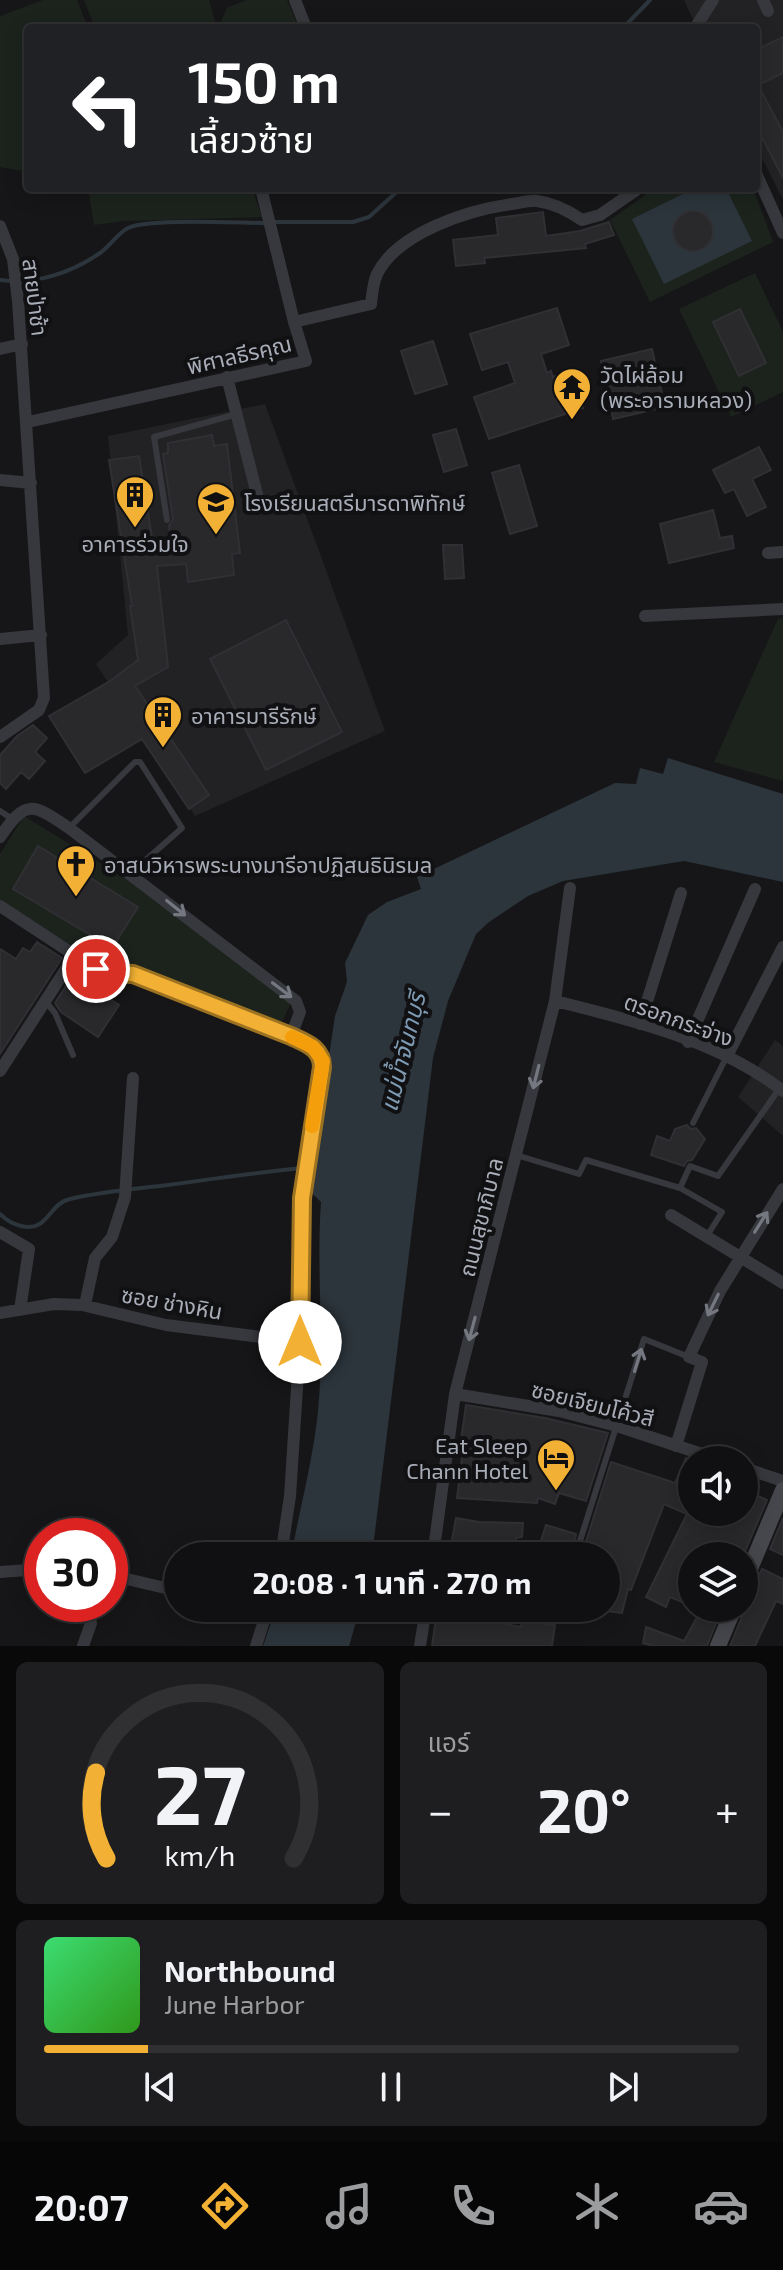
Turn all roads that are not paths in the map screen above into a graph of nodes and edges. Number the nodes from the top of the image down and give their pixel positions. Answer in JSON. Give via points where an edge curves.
{"nodes":[{"id":1,"x":295,"y":0,"type":"edge"},
{"id":2,"x":713,"y":0,"type":"edge"},
{"id":3,"x":304,"y":24,"type":"edge"},
{"id":4,"x":698,"y":24,"type":"edge"},
{"id":5,"x":760,"y":182,"type":"edge"},
{"id":6,"x":262,"y":192,"type":"edge"},
{"id":7,"x":541,"y":192,"type":"edge"},
{"id":8,"x":633,"y":192,"type":"edge"},
{"id":9,"x":535,"y":200,"type":"junction"},
{"id":10,"x":0,"y":226,"type":"edge"},
{"id":11,"x":783,"y":233,"type":"edge"},
{"id":12,"x":294,"y":322,"type":"junction"},
{"id":13,"x":22,"y":344,"type":"junction"},
{"id":14,"x":0,"y":349,"type":"edge"},
{"id":15,"x":227,"y":377,"type":"junction"},
{"id":16,"x":237,"y":414,"type":"junction"},
{"id":17,"x":28,"y":422,"type":"junction"},
{"id":18,"x":0,"y":480,"type":"edge"},
{"id":19,"x":31,"y":483,"type":"junction"},
{"id":20,"x":259,"y":502,"type":"dead end"},
{"id":21,"x":167,"y":520,"type":"dead end"},
{"id":22,"x":783,"y":552,"type":"edge"},
{"id":23,"x":768,"y":553,"type":"dead end"},
{"id":24,"x":783,"y":609,"type":"edge"},
{"id":25,"x":645,"y":616,"type":"dead end"},
{"id":26,"x":41,"y":635,"type":"junction"},
{"id":27,"x":0,"y":639,"type":"edge"},
{"id":28,"x":0,"y":737,"type":"edge"},
{"id":29,"x":0,"y":811,"type":"edge"},
{"id":30,"x":12,"y":819,"type":"junction"},
{"id":31,"x":69,"y":828,"type":"junction"},
{"id":32,"x":0,"y":837,"type":"edge"},
{"id":33,"x":131,"y":873,"type":"junction"},
{"id":34,"x":570,"y":888,"type":"dead end"},
{"id":35,"x":755,"y":889,"type":"dead end"},
{"id":36,"x":681,"y":893,"type":"dead end"},
{"id":37,"x":0,"y":906,"type":"edge"},
{"id":38,"x":783,"y":947,"type":"edge"},
{"id":39,"x":75,"y":955,"type":"junction"},
{"id":40,"x":555,"y":1001,"type":"junction"},
{"id":41,"x":46,"y":1002,"type":"junction"},
{"id":42,"x":640,"y":1024,"type":"junction"},
{"id":43,"x":291,"y":1036,"type":"junction"},
{"id":44,"x":688,"y":1042,"type":"junction"},
{"id":45,"x":73,"y":1055,"type":"dead end"},
{"id":46,"x":727,"y":1056,"type":"junction"},
{"id":47,"x":0,"y":1071,"type":"edge"},
{"id":48,"x":133,"y":1078,"type":"dead end"},
{"id":49,"x":782,"y":1087,"type":"edge"},
{"id":50,"x":693,"y":1123,"type":"dead end"},
{"id":51,"x":516,"y":1155,"type":"junction"},
{"id":52,"x":680,"y":1188,"type":"junction"},
{"id":53,"x":783,"y":1189,"type":"edge"},
{"id":54,"x":671,"y":1215,"type":"dead end"},
{"id":55,"x":0,"y":1232,"type":"edge"},
{"id":56,"x":707,"y":1236,"type":"junction"},
{"id":57,"x":740,"y":1256,"type":"junction"},
{"id":58,"x":783,"y":1283,"type":"edge"},
{"id":59,"x":85,"y":1305,"type":"junction"},
{"id":60,"x":20,"y":1310,"type":"junction"},
{"id":61,"x":0,"y":1313,"type":"edge"},
{"id":62,"x":300,"y":1342,"type":"junction"},
{"id":63,"x":689,"y":1357,"type":"junction"},
{"id":64,"x":455,"y":1394,"type":"junction"},
{"id":65,"x":617,"y":1426,"type":"junction"},
{"id":66,"x":676,"y":1446,"type":"joint"},
{"id":67,"x":758,"y":1473,"type":"edge"},
{"id":68,"x":783,"y":1481,"type":"edge"},
{"id":69,"x":783,"y":1490,"type":"edge"},
{"id":70,"x":283,"y":1542,"type":"edge"},
{"id":71,"x":435,"y":1542,"type":"edge"},
{"id":72,"x":580,"y":1542,"type":"edge"},
{"id":73,"x":758,"y":1550,"type":"edge"},
{"id":74,"x":24,"y":1570,"type":"edge"},
{"id":75,"x":0,"y":1572,"type":"edge"},
{"id":76,"x":128,"y":1579,"type":"edge"},
{"id":77,"x":164,"y":1588,"type":"edge"},
{"id":78,"x":264,"y":1622,"type":"edge"},
{"id":79,"x":424,"y":1622,"type":"edge"},
{"id":80,"x":728,"y":1622,"type":"edge"},
{"id":81,"x":91,"y":1623,"type":"dead end"},
{"id":82,"x":83,"y":1646,"type":"edge"},
{"id":83,"x":256,"y":1646,"type":"edge"},
{"id":84,"x":420,"y":1646,"type":"edge"},
{"id":85,"x":718,"y":1646,"type":"edge"}],
"edges":[{"from":1,"to":3,"type":"street"},
{"from":2,"to":4,"type":"street"},
{"from":5,"to":11,"type":"street"},
{"from":6,"to":12,"type":"street"},
{"from":7,"to":9,"type":"street"},
{"from":8,"to":9,"type":"street","name":"พิศาลธีรคุณ","via":[[600,215],[582,220]]},
{"from":9,"to":12,"type":"street","name":"พิศาลธีรคุณ","via":[[486,207],[439,223],[386,260],[376,276],[371,304]]},
{"from":10,"to":13,"type":"street","name":"สายป่าช้า","via":[[13,259]]},
{"from":12,"to":15,"type":"street","name":"พิศาลธีรคุณ","via":[[309,362]]},
{"from":13,"to":14,"type":"street"},
{"from":13,"to":17,"type":"street","name":"สายป่าช้า"},
{"from":15,"to":16,"type":"street"},
{"from":15,"to":17,"type":"street","name":"พิศาลธีรคุณ"},
{"from":16,"to":20,"type":"street"},
{"from":16,"to":21,"type":"lane","via":[[154,437]]},
{"from":17,"to":19,"type":"street","name":"สายป่าช้า"},
{"from":18,"to":19,"type":"street"},
{"from":19,"to":26,"type":"street","name":"สายป่าช้า"},
{"from":22,"to":23,"type":"street"},
{"from":24,"to":25,"type":"street"},
{"from":26,"to":27,"type":"street"},
{"from":26,"to":28,"type":"street","name":"สายป่าช้า","via":[[44,698],[39,710]]},
{"from":29,"to":30,"type":"lane"},
{"from":30,"to":31,"type":"street","via":[[32,808]]},
{"from":30,"to":32,"type":"street"},
{"from":31,"to":33,"type":"street"},
{"from":31,"to":33,"type":"lane","via":[[140,762],[182,828]]},
{"from":33,"to":43,"type":"street","one_way":true,"via":[[296,1001],[300,1012]]},
{"from":34,"to":40,"type":"street","name":"ถนนสุขาภิบาล"},
{"from":35,"to":44,"type":"street"},
{"from":36,"to":42,"type":"street"},
{"from":37,"to":39,"type":"street"},
{"from":38,"to":46,"type":"street"},
{"from":39,"to":41,"type":"street"},
{"from":39,"to":43,"type":"street","via":[[104,972],[133,974]]},
{"from":40,"to":42,"type":"street","name":"ตรอกกระจ่าง"},
{"from":40,"to":51,"type":"street","name":"ถนนสุขาภิบาล","one_way":true},
{"from":41,"to":45,"type":"lane"},
{"from":41,"to":47,"type":"street"},
{"from":42,"to":44,"type":"street","name":"ตรอกกระจ่าง"},
{"from":43,"to":62,"type":"street","via":[[313,1047],[323,1061],[302,1198]]},
{"from":44,"to":46,"type":"street","name":"ตรอกกระจ่าง"},
{"from":46,"to":49,"type":"street","name":"ตรอกกระจ่าง"},
{"from":46,"to":50,"type":"lane"},
{"from":48,"to":59,"type":"street","via":[[125,1197],[112,1237],[95,1258]]},
{"from":49,"to":52,"type":"lane","via":[[718,1176],[690,1166]]},
{"from":51,"to":52,"type":"lane","via":[[579,1174],[586,1160]]},
{"from":51,"to":64,"type":"street","name":"ถนนสุขาภิบาล","one_way":true},
{"from":52,"to":56,"type":"lane","via":[[722,1212]]},
{"from":57,"to":53,"type":"street","one_way":true},
{"from":54,"to":56,"type":"street"},
{"from":55,"to":60,"type":"street","via":[[29,1249]]},
{"from":56,"to":57,"type":"street"},
{"from":57,"to":58,"type":"street"},
{"from":57,"to":63,"type":"street","one_way":true},
{"from":59,"to":60,"type":"street","name":"ซอย ช่างหิน"},
{"from":59,"to":62,"type":"street","name":"ซอย ช่างหิน","via":[[166,1325]]},
{"from":60,"to":61,"type":"street","name":"ซอย ช่างหิน"},
{"from":62,"to":70,"type":"street"},
{"from":65,"to":63,"type":"lane","one_way":true,"via":[[644,1339]]},
{"from":63,"to":66,"type":"street","via":[[702,1362]]},
{"from":64,"to":65,"type":"street","name":"ซอยเจียมโค้วสี"},
{"from":64,"to":71,"type":"street","name":"ถนนสุขาภิบาล"},
{"from":65,"to":66,"type":"street","name":"ซอยเจียมโค้วสี"},
{"from":65,"to":72,"type":"lane"},
{"from":67,"to":68,"type":"street"},
{"from":69,"to":73,"type":"street"},
{"from":74,"to":75,"type":"street"},
{"from":76,"to":77,"type":"street"},
{"from":78,"to":83,"type":"street"},
{"from":79,"to":84,"type":"street"},
{"from":80,"to":85,"type":"street"},
{"from":81,"to":82,"type":"street"}]}
